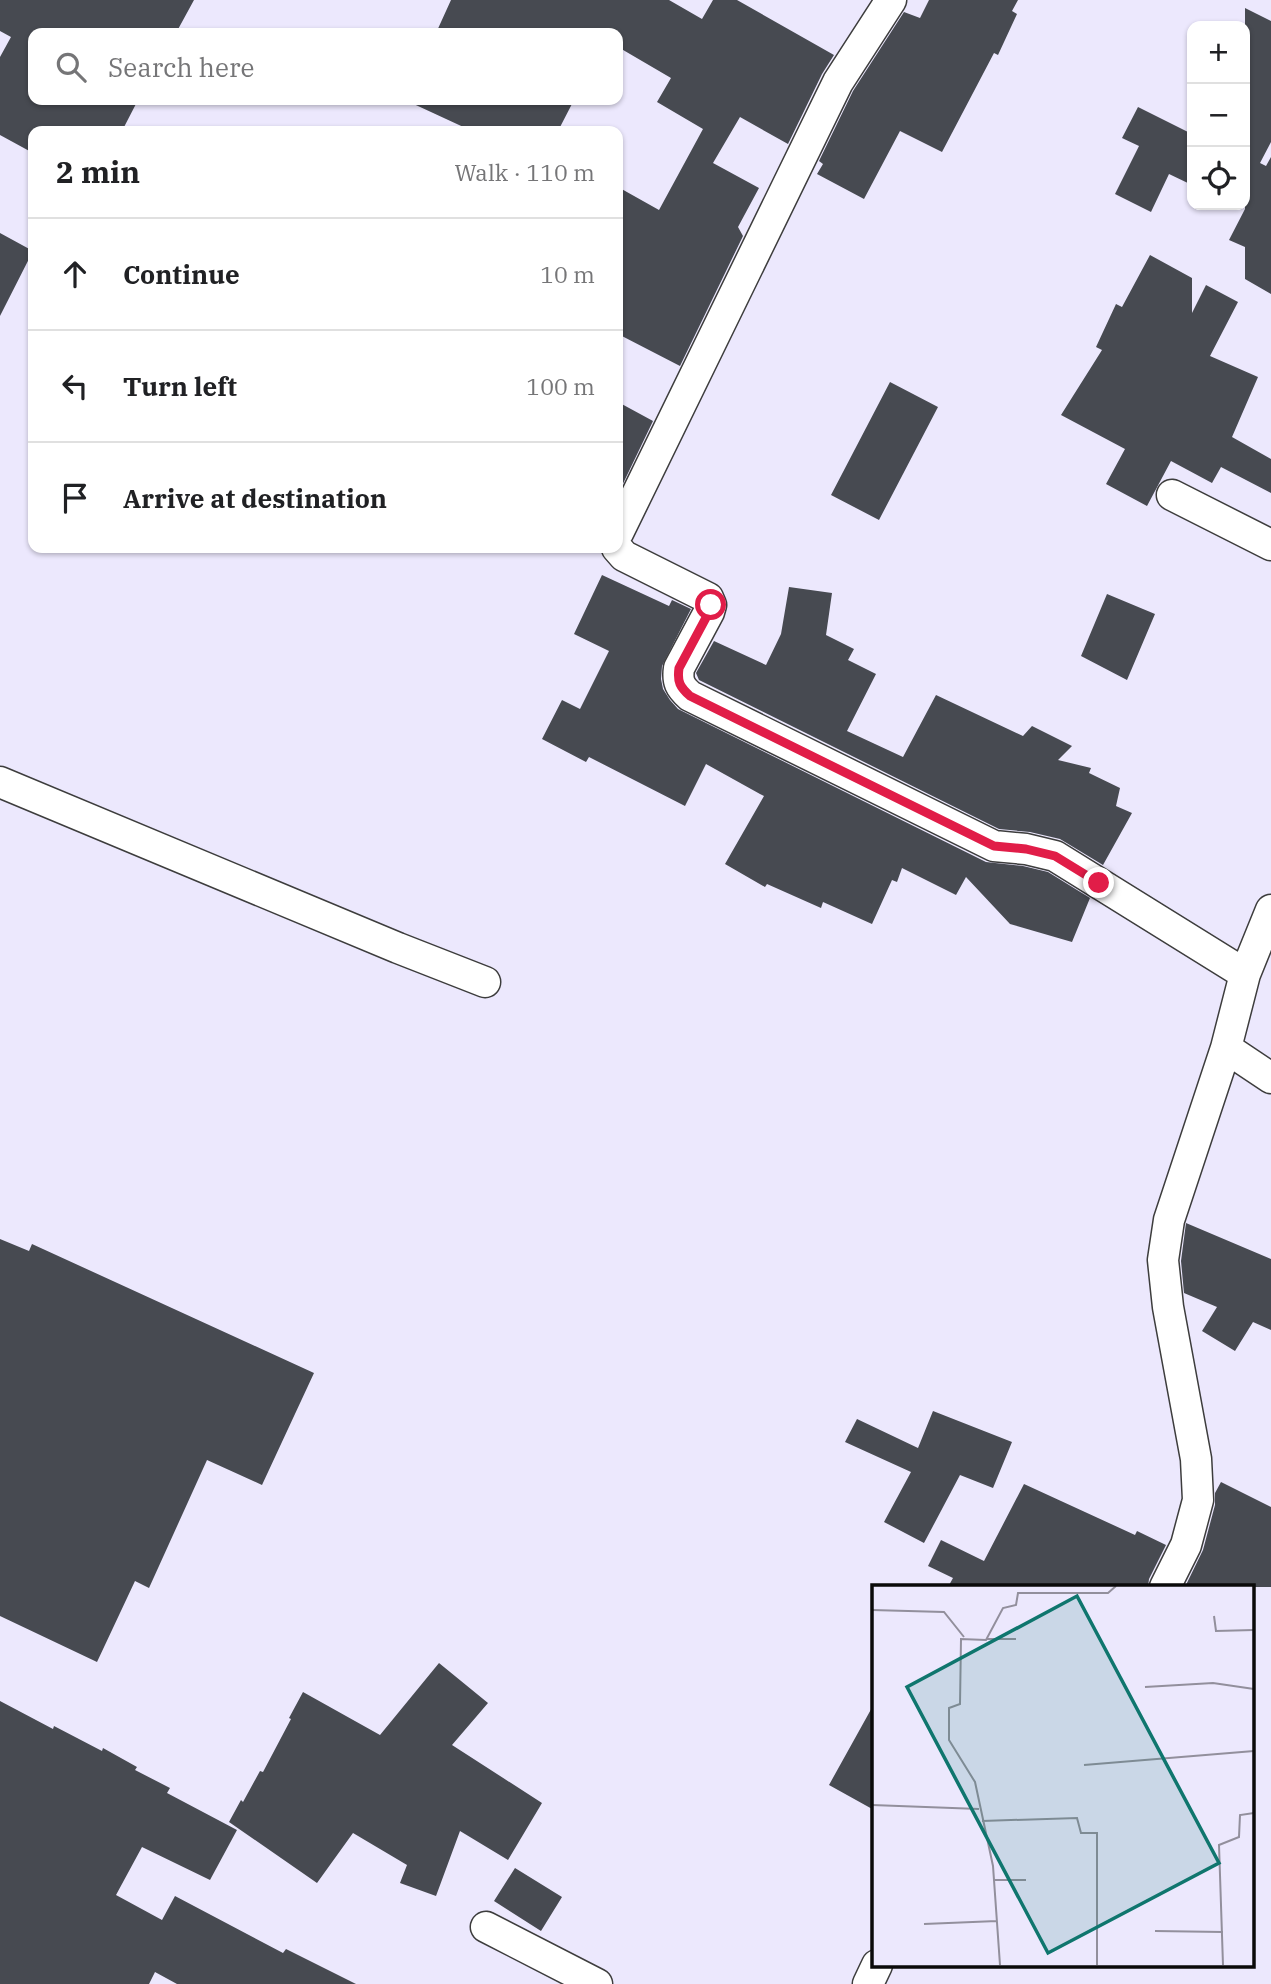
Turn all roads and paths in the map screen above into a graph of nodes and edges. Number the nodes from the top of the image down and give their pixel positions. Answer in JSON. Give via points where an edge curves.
{"nodes":[{"id":1,"x":891,"y":0,"type":"edge"},
{"id":2,"x":1172,"y":495,"type":"dead end"},
{"id":3,"x":623,"y":523,"type":"edge"},
{"id":4,"x":1271,"y":545,"type":"edge"},
{"id":5,"x":621,"y":553,"type":"edge"},
{"id":6,"x":0,"y":782,"type":"edge"},
{"id":7,"x":1271,"y":910,"type":"edge"},
{"id":8,"x":1245,"y":974,"type":"junction"},
{"id":9,"x":485,"y":982,"type":"dead end"},
{"id":10,"x":1226,"y":1048,"type":"junction"},
{"id":11,"x":1271,"y":1079,"type":"edge"},
{"id":12,"x":1165,"y":1585,"type":"edge"},
{"id":13,"x":486,"y":1927,"type":"dead end"},
{"id":14,"x":877,"y":1966,"type":"edge"},
{"id":15,"x":597,"y":1984,"type":"edge"},
{"id":16,"x":868,"y":1984,"type":"edge"}],
"edges":[{"from":1,"to":3,"type":"street","via":[[838,82]]},
{"from":2,"to":4,"type":"street"},
{"from":5,"to":8,"type":"street","via":[[708,598],[709,612],[679,668],[677,679],[690,696],[994,846],[1055,856]]},
{"from":6,"to":9,"type":"street"},
{"from":7,"to":8,"type":"street"},
{"from":8,"to":10,"type":"street"},
{"from":10,"to":11,"type":"street"},
{"from":10,"to":12,"type":"street","via":[[1168,1220],[1163,1260],[1196,1459],[1198,1500],[1186,1545]]},
{"from":13,"to":15,"type":"street"},
{"from":14,"to":16,"type":"street"}]}
